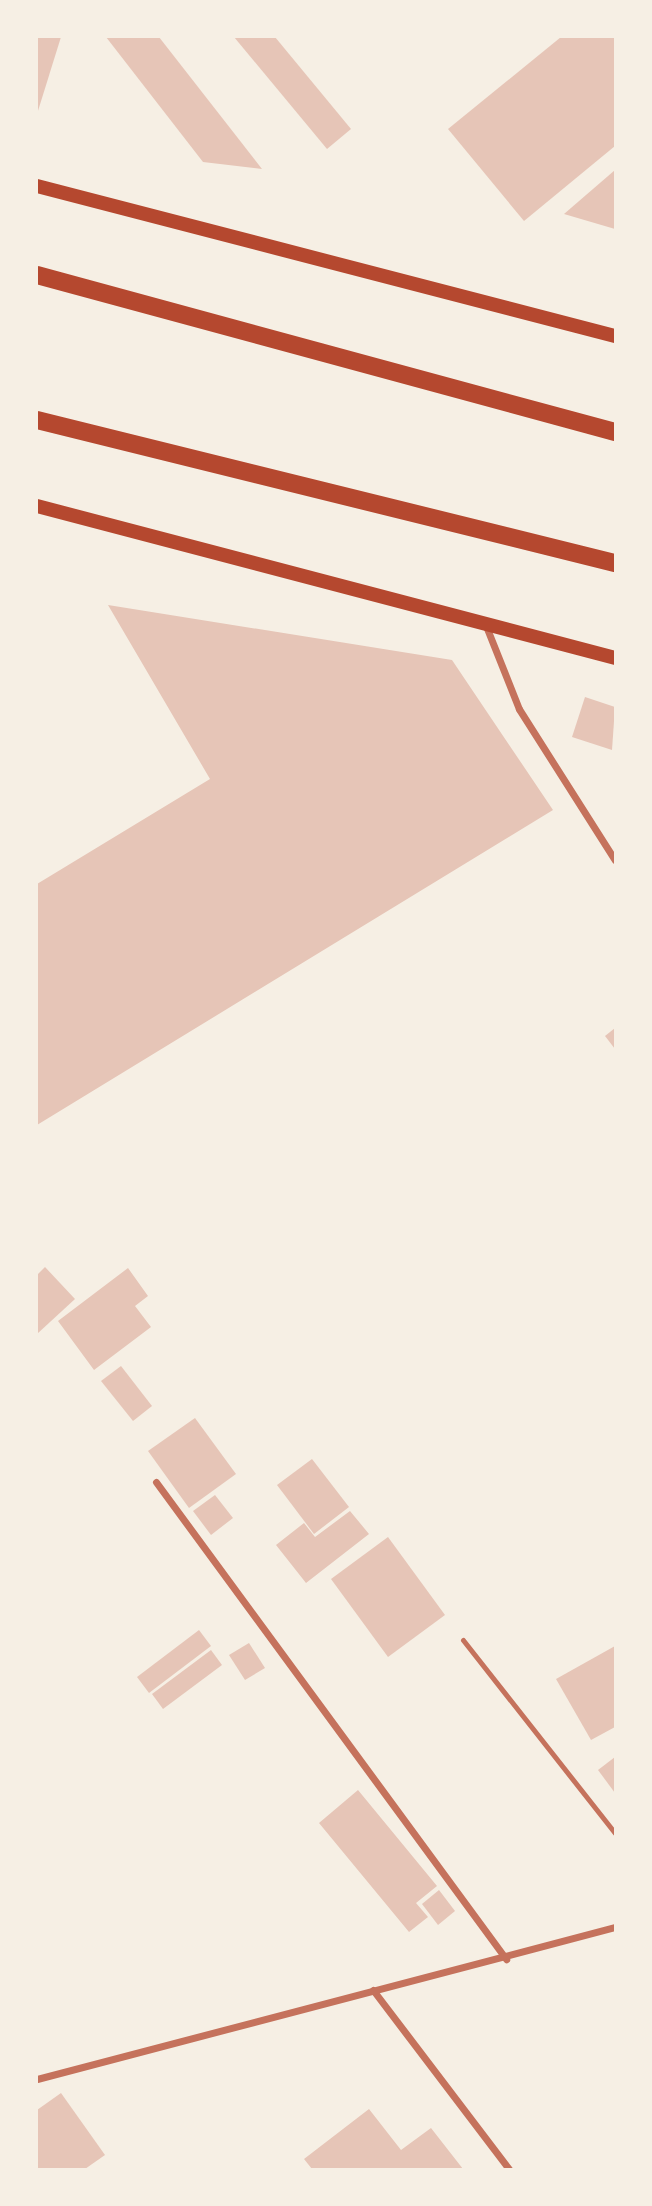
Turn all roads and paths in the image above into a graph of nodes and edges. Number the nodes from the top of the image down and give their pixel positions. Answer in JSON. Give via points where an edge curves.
{"nodes":[{"id":1,"x":37,"y":186,"type":"edge"},
{"id":2,"x":37,"y":275,"type":"edge"},
{"id":3,"x":615,"y":336,"type":"edge"},
{"id":4,"x":37,"y":423,"type":"edge"},
{"id":5,"x":615,"y":432,"type":"edge"},
{"id":6,"x":37,"y":506,"type":"edge"},
{"id":7,"x":615,"y":562,"type":"edge"},
{"id":8,"x":485,"y":624,"type":"junction"},
{"id":9,"x":615,"y":658,"type":"edge"},
{"id":10,"x":615,"y":860,"type":"edge"},
{"id":11,"x":156,"y":1482,"type":"dead end"},
{"id":12,"x":463,"y":1640,"type":"dead end"},
{"id":13,"x":615,"y":1833,"type":"edge"},
{"id":14,"x":615,"y":1927,"type":"edge"},
{"id":15,"x":506,"y":1959,"type":"junction"},
{"id":16,"x":373,"y":1990,"type":"junction"},
{"id":17,"x":37,"y":2079,"type":"edge"},
{"id":18,"x":509,"y":2169,"type":"edge"}],
"edges":[{"from":1,"to":3,"type":"main road"},
{"from":2,"to":5,"type":"main road"},
{"from":4,"to":7,"type":"main road"},
{"from":6,"to":8,"type":"main road"},
{"from":8,"to":9,"type":"main road"},
{"from":8,"to":10,"type":"street","via":[[519,709]]},
{"from":11,"to":15,"type":"street"},
{"from":12,"to":13,"type":"lane"},
{"from":14,"to":15,"type":"street"},
{"from":15,"to":16,"type":"street"},
{"from":16,"to":17,"type":"street"},
{"from":16,"to":18,"type":"street"}]}
